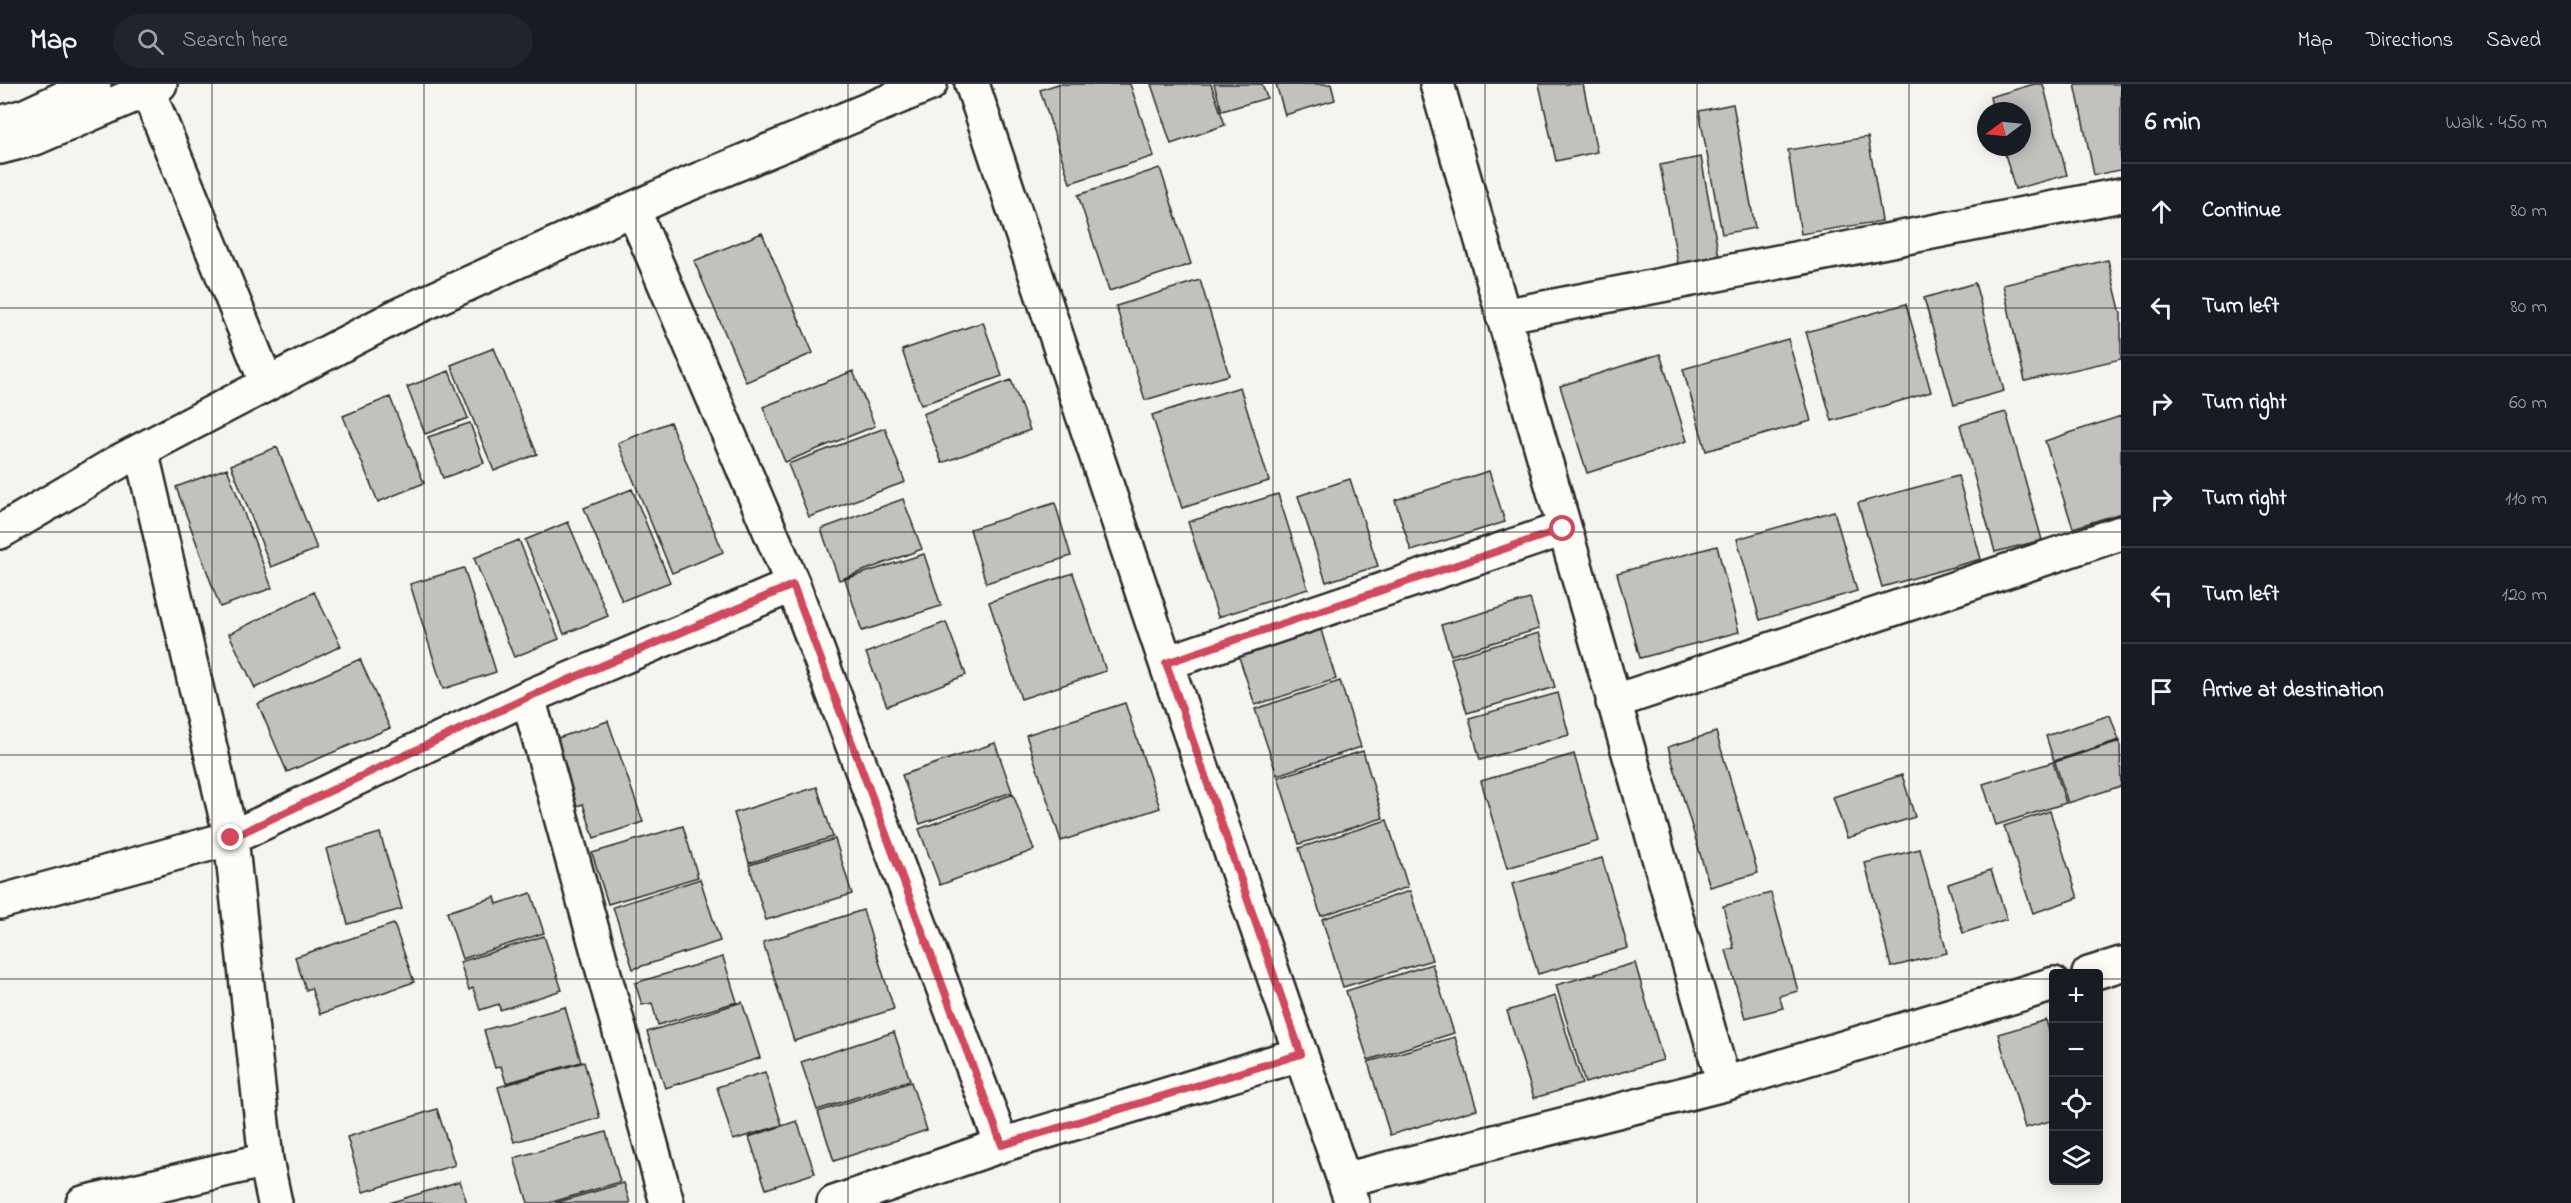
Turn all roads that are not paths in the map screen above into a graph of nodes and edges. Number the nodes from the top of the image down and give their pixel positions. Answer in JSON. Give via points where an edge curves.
{"nodes":[{"id":1,"x":94,"y":84,"type":"edge"},
{"id":2,"x":930,"y":84,"type":"edge"},
{"id":3,"x":972,"y":84,"type":"edge"},
{"id":4,"x":1437,"y":84,"type":"edge"},
{"id":5,"x":154,"y":88,"type":"edge"},
{"id":6,"x":0,"y":123,"type":"edge"},
{"id":7,"x":0,"y":147,"type":"edge"},
{"id":8,"x":2121,"y":195,"type":"edge"},
{"id":9,"x":633,"y":208,"type":"junction"},
{"id":10,"x":1503,"y":316,"type":"junction"},
{"id":11,"x":267,"y":384,"type":"junction"},
{"id":12,"x":141,"y":450,"type":"junction"},
{"id":13,"x":1563,"y":529,"type":"junction"},
{"id":14,"x":0,"y":532,"type":"edge"},
{"id":15,"x":2121,"y":533,"type":"edge"},
{"id":16,"x":793,"y":585,"type":"junction"},
{"id":17,"x":1166,"y":663,"type":"junction"},
{"id":18,"x":528,"y":697,"type":"junction"},
{"id":19,"x":1613,"y":702,"type":"junction"},
{"id":20,"x":231,"y":838,"type":"junction"},
{"id":21,"x":0,"y":902,"type":"edge"},
{"id":22,"x":2121,"y":964,"type":"edge"},
{"id":23,"x":2103,"y":970,"type":"edge"},
{"id":24,"x":2049,"y":986,"type":"edge"},
{"id":25,"x":1301,"y":1054,"type":"junction"},
{"id":26,"x":1724,"y":1084,"type":"junction"},
{"id":27,"x":1002,"y":1145,"type":"junction"},
{"id":28,"x":266,"y":1160,"type":"junction"},
{"id":29,"x":1348,"y":1191,"type":"edge"},
{"id":30,"x":83,"y":1203,"type":"edge"},
{"id":31,"x":275,"y":1203,"type":"edge"},
{"id":32,"x":667,"y":1203,"type":"edge"},
{"id":33,"x":834,"y":1203,"type":"edge"}],
"edges":[{"from":1,"to":6,"type":"street","via":[[25,116]]},
{"from":2,"to":9,"type":"street"},
{"from":3,"to":17,"type":"street"},
{"from":4,"to":10,"type":"street"},
{"from":5,"to":7,"type":"street","via":[[35,138]]},
{"from":5,"to":11,"type":"street"},
{"from":8,"to":10,"type":"street"},
{"from":9,"to":11,"type":"street","via":[[399,315]]},
{"from":9,"to":16,"type":"street"},
{"from":10,"to":13,"type":"street"},
{"from":11,"to":12,"type":"street"},
{"from":12,"to":14,"type":"street"},
{"from":12,"to":20,"type":"street"},
{"from":13,"to":17,"type":"street"},
{"from":13,"to":19,"type":"street"},
{"from":15,"to":19,"type":"street"},
{"from":16,"to":18,"type":"street"},
{"from":16,"to":27,"type":"street"},
{"from":17,"to":25,"type":"street"},
{"from":18,"to":20,"type":"street"},
{"from":18,"to":32,"type":"street"},
{"from":19,"to":26,"type":"street"},
{"from":20,"to":21,"type":"street"},
{"from":20,"to":28,"type":"street"},
{"from":22,"to":23,"type":"street"},
{"from":24,"to":26,"type":"street"},
{"from":25,"to":27,"type":"street"},
{"from":25,"to":29,"type":"street"},
{"from":26,"to":29,"type":"street"},
{"from":27,"to":33,"type":"street"},
{"from":28,"to":30,"type":"street"},
{"from":28,"to":31,"type":"street"}]}
